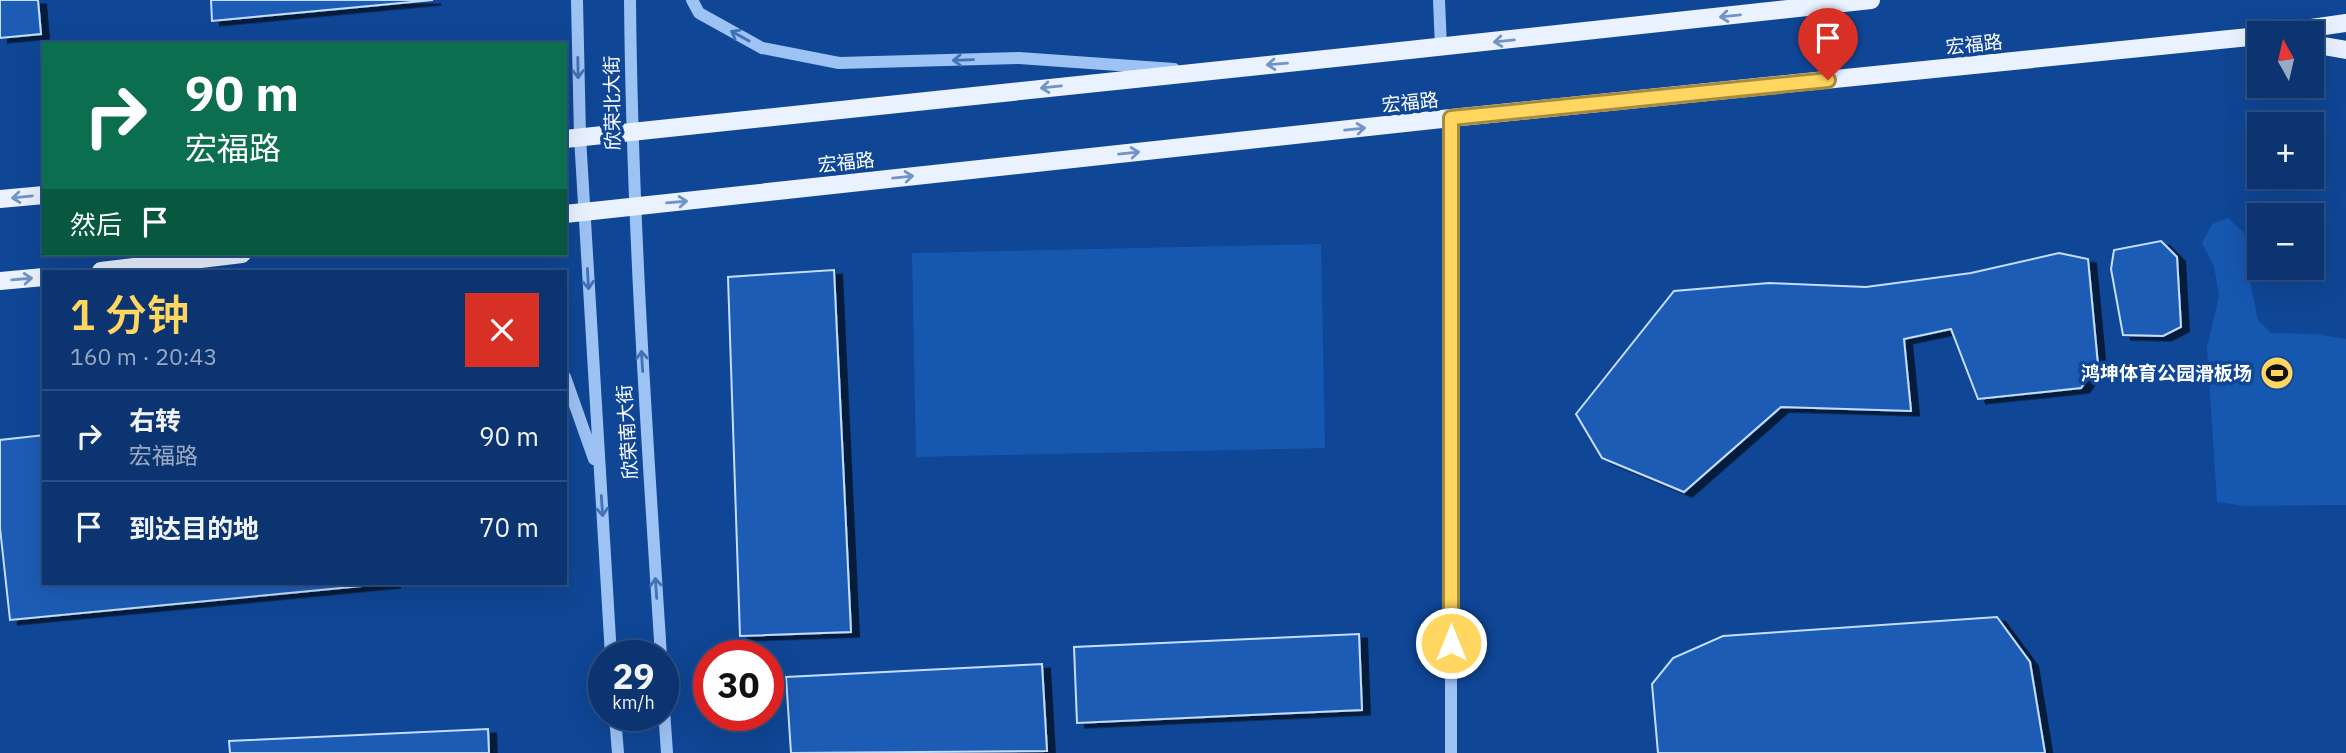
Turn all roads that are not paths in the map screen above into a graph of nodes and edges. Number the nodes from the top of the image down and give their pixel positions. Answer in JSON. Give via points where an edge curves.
{"nodes":[{"id":1,"x":577,"y":0,"type":"edge"},
{"id":2,"x":630,"y":0,"type":"edge"},
{"id":3,"x":692,"y":0,"type":"edge"},
{"id":4,"x":1439,"y":0,"type":"edge"},
{"id":5,"x":1871,"y":0,"type":"edge"},
{"id":6,"x":2346,"y":23,"type":"edge"},
{"id":7,"x":2324,"y":26,"type":"edge"},
{"id":8,"x":2247,"y":37,"type":"edge"},
{"id":9,"x":2324,"y":46,"type":"edge"},
{"id":10,"x":1441,"y":48,"type":"junction"},
{"id":11,"x":2346,"y":50,"type":"edge"},
{"id":12,"x":1203,"y":71,"type":"junction"},
{"id":13,"x":1451,"y":118,"type":"junction"},
{"id":14,"x":631,"y":131,"type":"junction"},
{"id":15,"x":573,"y":138,"type":"edge"},
{"id":16,"x":42,"y":195,"type":"edge"},
{"id":17,"x":0,"y":200,"type":"edge"},
{"id":18,"x":635,"y":205,"type":"junction"},
{"id":19,"x":584,"y":211,"type":"junction"},
{"id":20,"x":567,"y":214,"type":"edge"},
{"id":21,"x":225,"y":256,"type":"edge"},
{"id":22,"x":109,"y":270,"type":"edge"},
{"id":23,"x":42,"y":277,"type":"edge"},
{"id":24,"x":0,"y":281,"type":"edge"},
{"id":25,"x":567,"y":383,"type":"edge"},
{"id":26,"x":600,"y":476,"type":"junction"},
{"id":27,"x":610,"y":640,"type":"edge"},
{"id":28,"x":660,"y":640,"type":"edge"},
{"id":29,"x":616,"y":731,"type":"edge"},
{"id":30,"x":665,"y":731,"type":"edge"},
{"id":31,"x":618,"y":753,"type":"edge"},
{"id":32,"x":667,"y":753,"type":"edge"},
{"id":33,"x":1451,"y":753,"type":"edge"}],
"edges":[{"from":1,"to":15,"type":"street","name":"欣荣北大街","one_way":true},
{"from":2,"to":14,"type":"street","name":"欣荣北大街"},
{"from":12,"to":3,"type":"street","one_way":true,"via":[[1019,58],[839,64],[762,48],[699,13]]},
{"from":4,"to":10,"type":"street"},
{"from":5,"to":10,"type":"main road","one_way":true},
{"from":6,"to":7,"type":"main road"},
{"from":8,"to":13,"type":"main road","name":"宏福路"},
{"from":9,"to":11,"type":"main road"},
{"from":10,"to":12,"type":"main road","one_way":true},
{"from":12,"to":14,"type":"main road","one_way":true},
{"from":18,"to":13,"type":"main road","name":"宏福路","one_way":true},
{"from":13,"to":33,"type":"street"},
{"from":14,"to":15,"type":"main road"},
{"from":14,"to":18,"type":"street","name":"欣荣北大街"},
{"from":15,"to":19,"type":"street","name":"欣荣北大街"},
{"from":16,"to":17,"type":"main road","one_way":true},
{"from":18,"to":19,"type":"main road","name":"宏福路"},
{"from":28,"to":18,"type":"street","name":"欣荣南大街","one_way":true},
{"from":19,"to":20,"type":"main road","name":"宏福路"},
{"from":19,"to":26,"type":"street","name":"欣荣南大街","one_way":true},
{"from":21,"to":22,"type":"main road"},
{"from":24,"to":23,"type":"main road","one_way":true},
{"from":25,"to":26,"type":"street"},
{"from":26,"to":27,"type":"street","name":"欣荣南大街","one_way":true},
{"from":29,"to":31,"type":"street"},
{"from":30,"to":32,"type":"street"}]}
